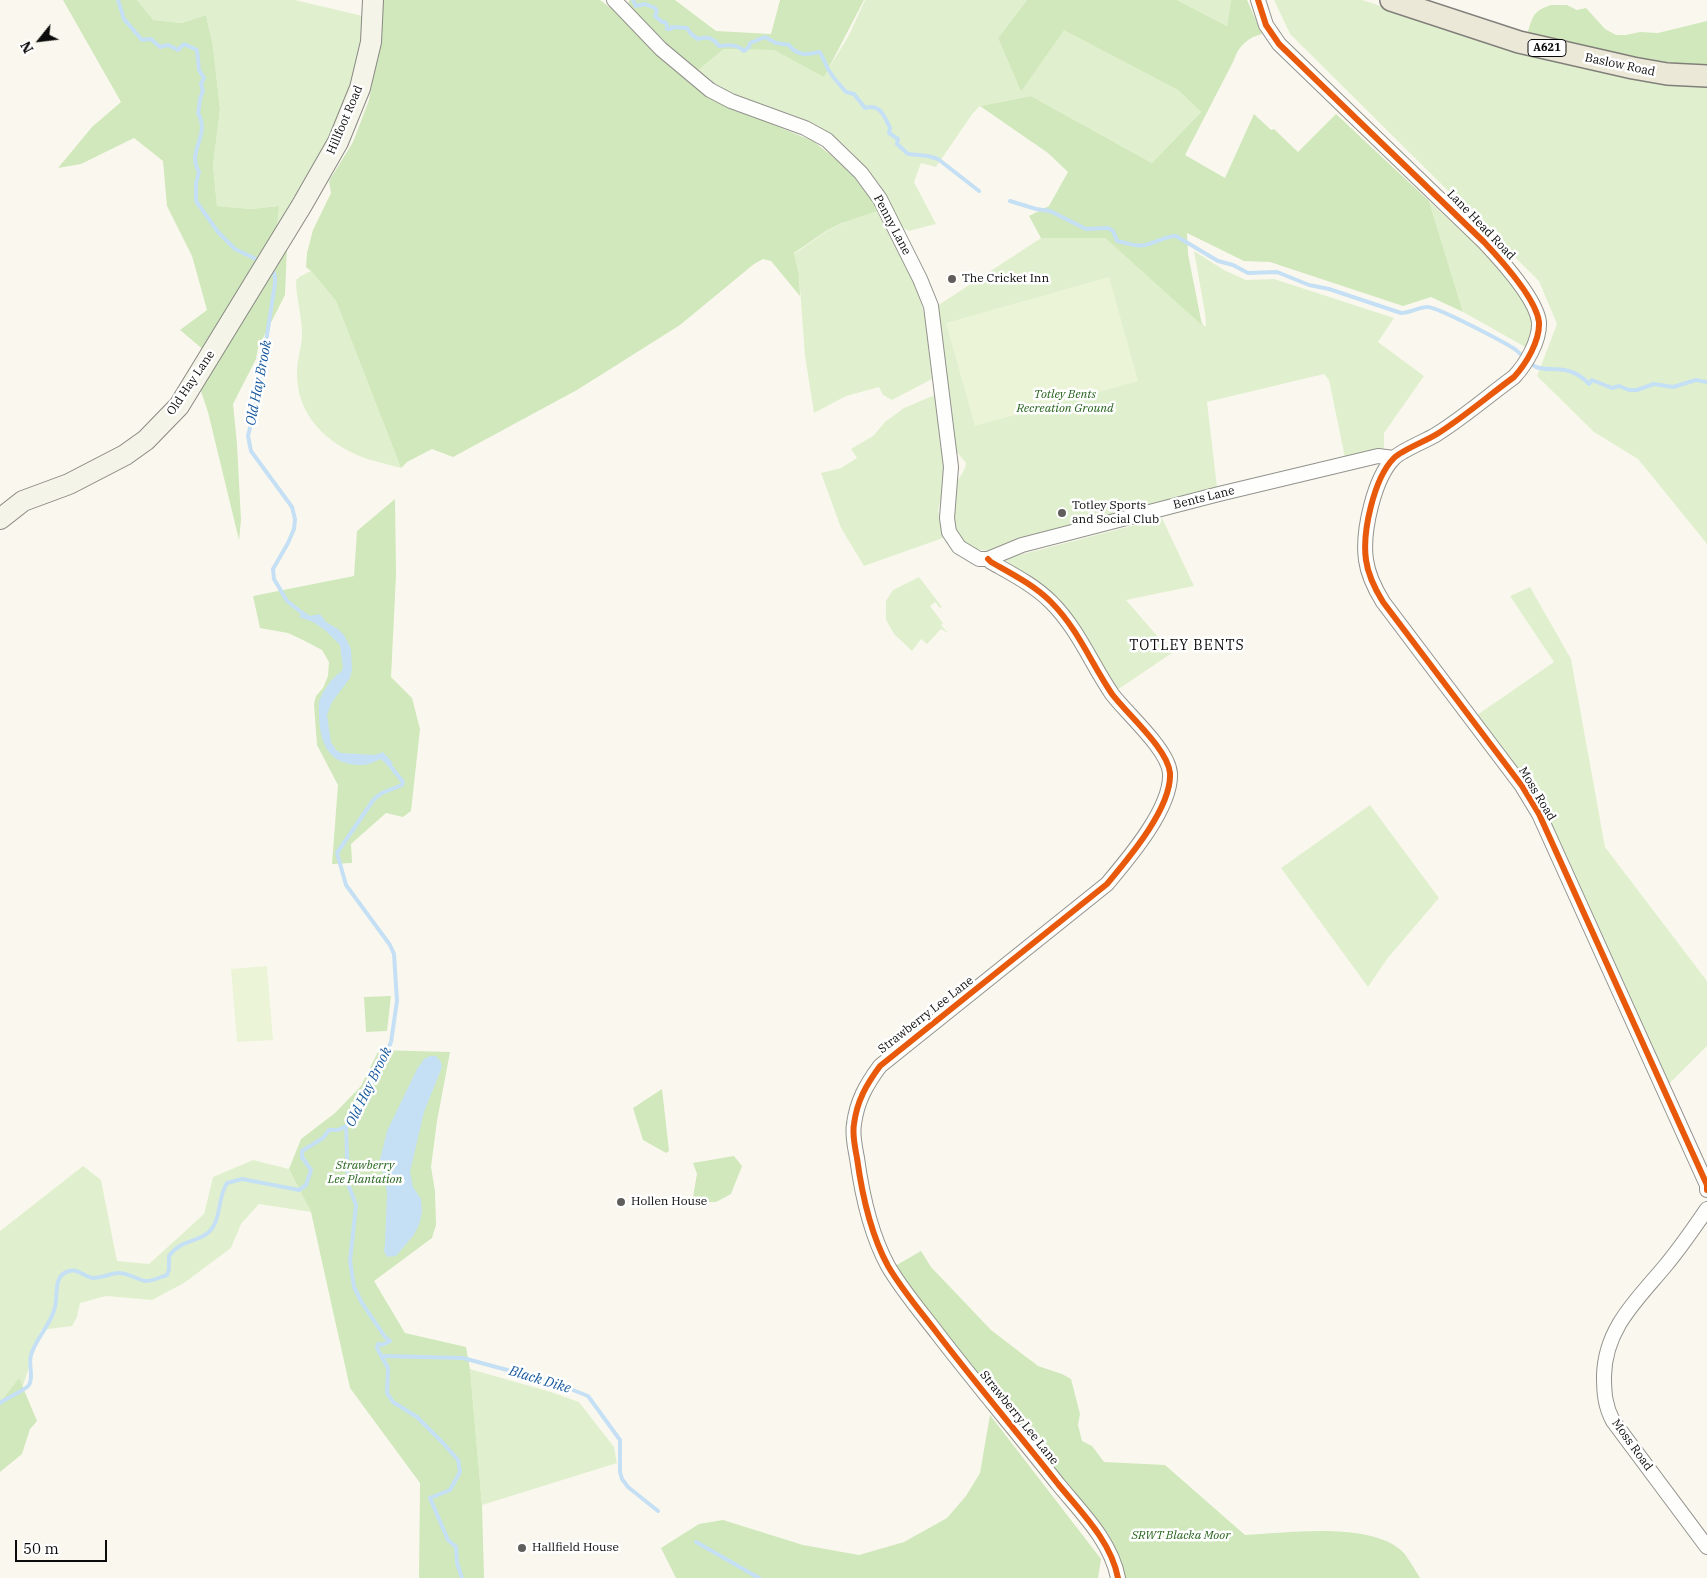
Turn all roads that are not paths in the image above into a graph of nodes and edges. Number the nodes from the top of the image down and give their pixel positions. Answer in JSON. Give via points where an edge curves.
{"nodes":[{"id":1,"x":373,"y":0,"type":"edge"},
{"id":2,"x":614,"y":0,"type":"edge"},
{"id":3,"x":1258,"y":0,"type":"edge"},
{"id":4,"x":1391,"y":0,"type":"edge"},
{"id":5,"x":1707,"y":76,"type":"edge"},
{"id":6,"x":302,"y":205,"type":"joint"},
{"id":7,"x":1394,"y":458,"type":"junction"},
{"id":8,"x":0,"y":519,"type":"edge"},
{"id":9,"x":988,"y":559,"type":"junction"},
{"id":10,"x":1707,"y":1190,"type":"edge"},
{"id":11,"x":1707,"y":1209,"type":"edge"},
{"id":12,"x":1707,"y":1546,"type":"edge"},
{"id":13,"x":1118,"y":1578,"type":"edge"}],
"edges":[{"from":1,"to":6,"type":"street","name":"Hillfoot Road","via":[[371,42],[360,88],[338,142]]},
{"from":2,"to":9,"type":"street","name":"Penny Lane","via":[[661,49],[710,90],[805,128],[831,144],[861,173],[880,199],[931,306],[951,467],[949,532],[959,547],[978,559]]},
{"from":3,"to":7,"type":"street","name":"Lane Head Road","via":[[1266,25],[1279,44],[1484,242],[1515,277],[1539,321],[1538,336],[1514,377],[1438,434]]},
{"from":4,"to":5,"type":"main road","name":"Baslow Road","number":"A621","via":[[1519,42],[1632,68]]},
{"from":6,"to":8,"type":"street","name":"Old Hay Lane","via":[[179,406],[155,431],[125,455],[69,484],[23,501]]},
{"from":7,"to":9,"type":"street","name":"Bents Lane","via":[[1378,456],[1219,494],[1022,545]]},
{"from":7,"to":10,"type":"street","name":"Moss Road","via":[[1376,491],[1369,517],[1366,560],[1374,585],[1383,602],[1522,786],[1539,814]]},
{"from":9,"to":13,"type":"street","name":"Strawberry Lee Lane","via":[[1029,584],[1065,617],[1112,694],[1156,745],[1170,772],[1169,782],[1159,813],[1107,884],[880,1066],[862,1092],[854,1138],[869,1219],[888,1266],[975,1382],[1104,1542]]},
{"from":11,"to":12,"type":"street","name":"Moss Road","via":[[1686,1241],[1621,1318],[1606,1355],[1604,1392],[1613,1421]]}]}
